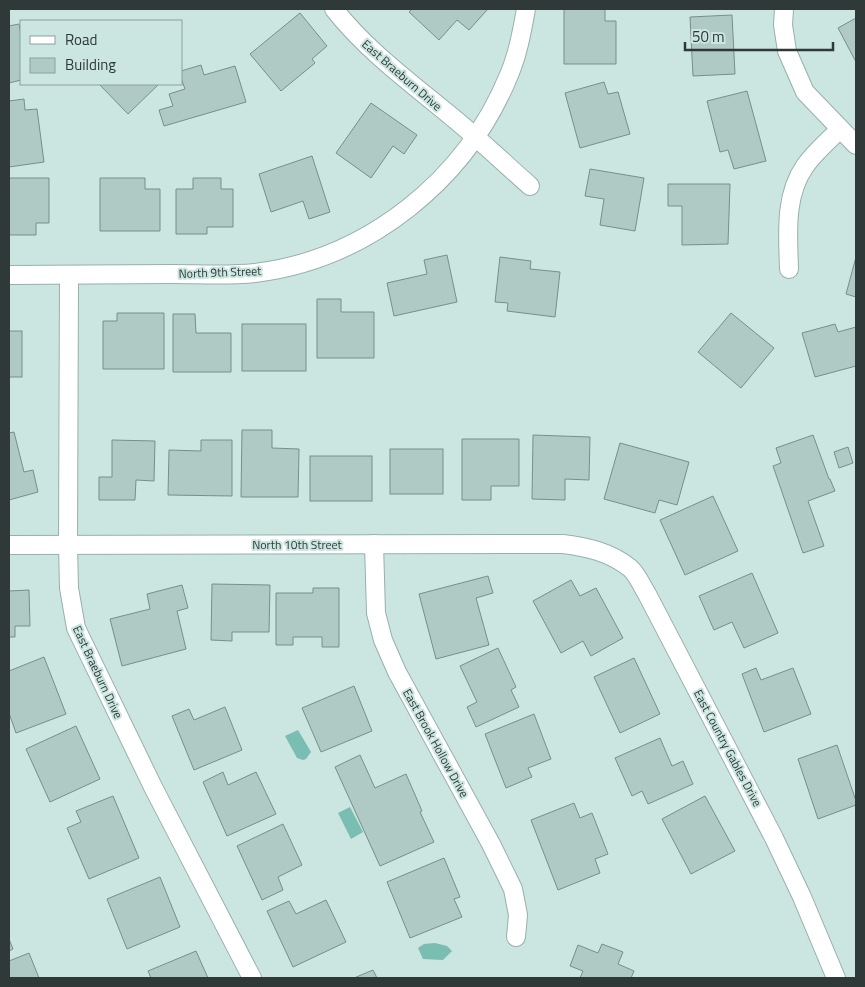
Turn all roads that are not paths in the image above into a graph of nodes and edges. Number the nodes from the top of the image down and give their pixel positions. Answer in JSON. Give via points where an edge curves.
{"nodes":[{"id":1,"x":334,"y":9,"type":"edge"},
{"id":2,"x":526,"y":9,"type":"edge"},
{"id":3,"x":784,"y":9,"type":"edge"},
{"id":4,"x":840,"y":129,"type":"junction"},
{"id":5,"x":474,"y":137,"type":"junction"},
{"id":6,"x":856,"y":145,"type":"edge"},
{"id":7,"x":530,"y":186,"type":"dead end"},
{"id":8,"x":789,"y":269,"type":"dead end"},
{"id":9,"x":9,"y":275,"type":"edge"},
{"id":10,"x":69,"y":275,"type":"junction"},
{"id":11,"x":374,"y":544,"type":"junction"},
{"id":12,"x":9,"y":545,"type":"edge"},
{"id":13,"x":68,"y":545,"type":"junction"},
{"id":14,"x":585,"y":547,"type":"joint"},
{"id":15,"x":516,"y":937,"type":"dead end"},
{"id":16,"x":252,"y":978,"type":"edge"},
{"id":17,"x":836,"y":978,"type":"edge"}],
"edges":[{"from":1,"to":5,"type":"street","name":"East Braeburn Drive","via":[[376,54]]},
{"from":2,"to":5,"type":"street","via":[[510,74]]},
{"from":3,"to":4,"type":"street","via":[[787,51],[805,92]]},
{"from":4,"to":6,"type":"street"},
{"from":4,"to":8,"type":"street","via":[[805,166],[795,184],[789,212]]},
{"from":5,"to":7,"type":"street"},
{"from":5,"to":10,"type":"street","name":"North 9th Street","via":[[456,164],[418,202],[368,236],[310,262],[254,273]]},
{"from":9,"to":10,"type":"street","name":"North 9th Street"},
{"from":10,"to":13,"type":"street","name":"East Braeburn Drive"},
{"from":11,"to":13,"type":"street","name":"North 10th Street"},
{"from":11,"to":14,"type":"street","name":"North 10th Street","via":[[563,544]]},
{"from":11,"to":15,"type":"street","name":"East Brook Hollow Drive","via":[[376,612],[383,640],[513,889],[518,915]]},
{"from":12,"to":13,"type":"street","name":"North 10th Street"},
{"from":13,"to":16,"type":"street","name":"East Braeburn Drive","via":[[69,588],[76,628]]},
{"from":14,"to":17,"type":"street","name":"East Country Gables Drive","via":[[603,552],[631,568],[647,594],[774,838]]}]}
